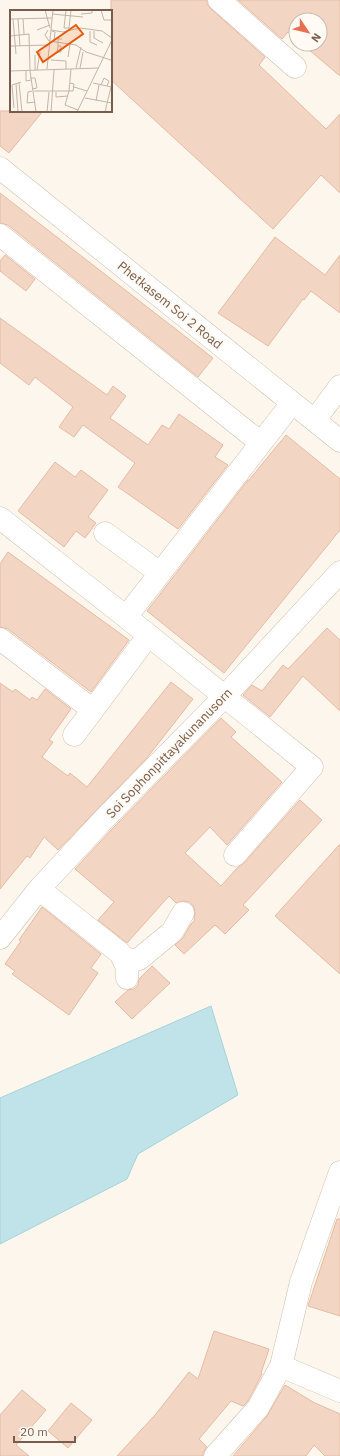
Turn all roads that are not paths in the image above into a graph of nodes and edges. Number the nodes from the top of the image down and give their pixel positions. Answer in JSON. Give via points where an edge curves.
{"nodes":[{"id":1,"x":219,"y":0,"type":"edge"},
{"id":2,"x":295,"y":67,"type":"dead end"},
{"id":3,"x":0,"y":168,"type":"edge"},
{"id":4,"x":0,"y":235,"type":"edge"},
{"id":5,"x":340,"y":386,"type":"edge"},
{"id":6,"x":292,"y":403,"type":"junction"},
{"id":7,"x":314,"y":420,"type":"junction"},
{"id":8,"x":340,"y":441,"type":"edge"},
{"id":9,"x":261,"y":443,"type":"junction"},
{"id":10,"x":0,"y":518,"type":"edge"},
{"id":11,"x":105,"y":533,"type":"dead end"},
{"id":12,"x":340,"y":572,"type":"edge"},
{"id":13,"x":160,"y":573,"type":"junction"},
{"id":14,"x":126,"y":617,"type":"junction"},
{"id":15,"x":148,"y":636,"type":"junction"},
{"id":16,"x":0,"y":639,"type":"edge"},
{"id":17,"x":224,"y":697,"type":"junction"},
{"id":18,"x":93,"y":710,"type":"junction"},
{"id":19,"x":74,"y":735,"type":"dead end"},
{"id":20,"x":235,"y":855,"type":"dead end"},
{"id":21,"x":39,"y":889,"type":"junction"},
{"id":22,"x":183,"y":913,"type":"dead end"},
{"id":23,"x":0,"y":938,"type":"edge"},
{"id":24,"x":340,"y":1172,"type":"edge"},
{"id":25,"x":281,"y":1366,"type":"junction"},
{"id":26,"x":340,"y":1391,"type":"edge"},
{"id":27,"x":215,"y":1456,"type":"edge"}],
"edges":[{"from":1,"to":2,"type":"street"},
{"from":3,"to":6,"type":"street","name":"Phetkasem Soi 2 Road"},
{"from":4,"to":9,"type":"street"},
{"from":5,"to":7,"type":"street"},
{"from":6,"to":7,"type":"street","name":"Phetkasem Soi 2 Road"},
{"from":6,"to":9,"type":"street"},
{"from":7,"to":8,"type":"street","name":"Phetkasem Soi 2 Road"},
{"from":9,"to":13,"type":"street"},
{"from":10,"to":14,"type":"street"},
{"from":11,"to":13,"type":"street"},
{"from":12,"to":17,"type":"street","name":"Soi Sophonpittayakunanusorn"},
{"from":13,"to":14,"type":"street"},
{"from":14,"to":15,"type":"street"},
{"from":15,"to":17,"type":"street"},
{"from":15,"to":18,"type":"street"},
{"from":16,"to":18,"type":"street"},
{"from":17,"to":20,"type":"street","via":[[312,767]]},
{"from":17,"to":21,"type":"street","name":"Soi Sophonpittayakunanusorn"},
{"from":18,"to":19,"type":"street"},
{"from":21,"to":22,"type":"street","via":[[120,953],[125,968],[172,932]]},
{"from":21,"to":23,"type":"street","name":"Soi Sophonpittayakunanusorn"},
{"from":24,"to":25,"type":"street","via":[[301,1282]]},
{"from":25,"to":26,"type":"street"},
{"from":25,"to":27,"type":"street","via":[[258,1408]]}]}
